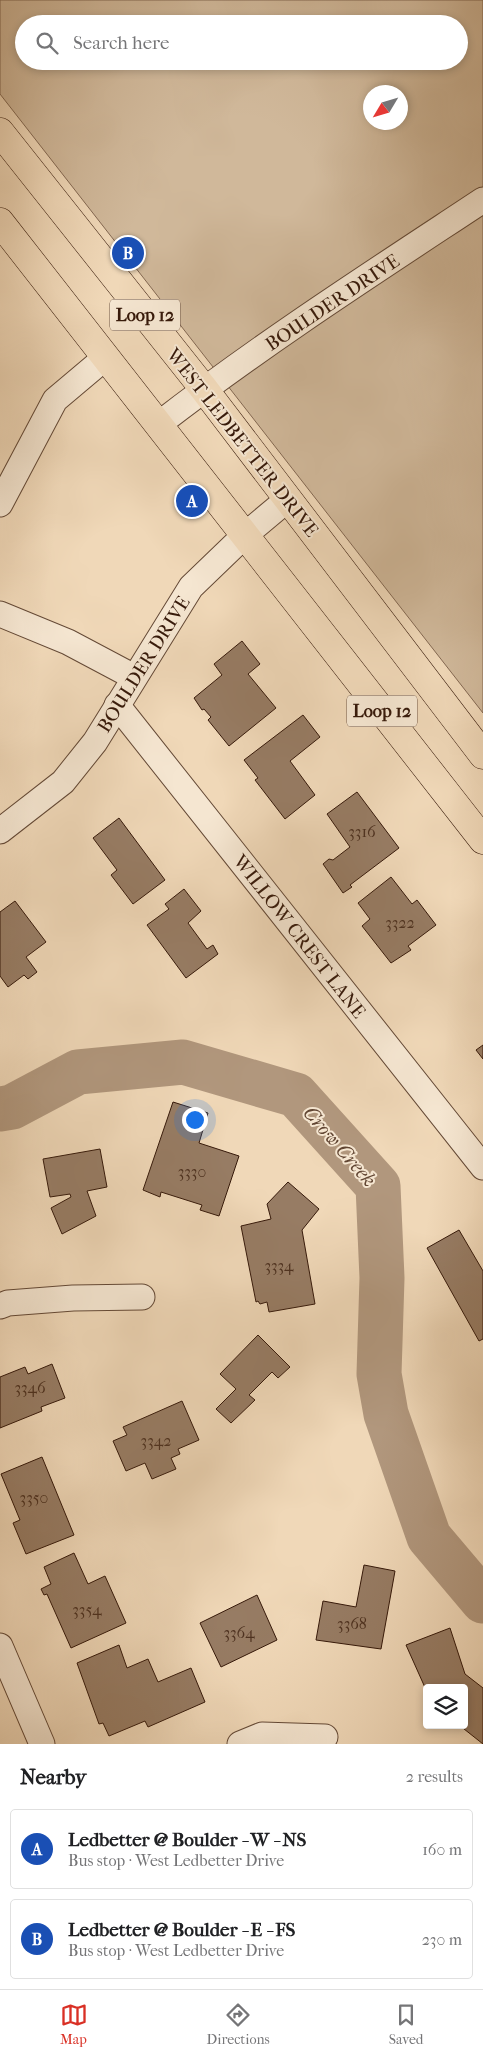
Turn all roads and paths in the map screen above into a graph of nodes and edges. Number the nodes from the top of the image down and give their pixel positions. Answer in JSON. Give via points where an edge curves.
{"nodes":[{"id":1,"x":0,"y":132,"type":"edge"},
{"id":2,"x":483,"y":200,"type":"edge"},
{"id":3,"x":0,"y":222,"type":"edge"},
{"id":4,"x":106,"y":357,"type":"junction"},
{"id":5,"x":204,"y":389,"type":"junction"},
{"id":6,"x":159,"y":424,"type":"junction"},
{"id":7,"x":288,"y":499,"type":"junction"},
{"id":8,"x":0,"y":504,"type":"edge"},
{"id":9,"x":245,"y":535,"type":"junction"},
{"id":10,"x":1,"y":616,"type":"edge"},
{"id":11,"x":134,"y":677,"type":"junction"},
{"id":12,"x":117,"y":705,"type":"junction"},
{"id":13,"x":483,"y":755,"type":"edge"},
{"id":14,"x":0,"y":831,"type":"edge"},
{"id":15,"x":483,"y":840,"type":"edge"},
{"id":16,"x":483,"y":1167,"type":"edge"},
{"id":17,"x":142,"y":1297,"type":"dead end"},
{"id":18,"x":0,"y":1306,"type":"edge"},
{"id":19,"x":0,"y":1646,"type":"edge"},
{"id":20,"x":325,"y":1737,"type":"dead end"},
{"id":21,"x":42,"y":1744,"type":"edge"},
{"id":22,"x":240,"y":1744,"type":"edge"}],
"edges":[{"from":1,"to":5,"type":"main road","name":"WEST LEDBETTER DRIVE","number":"Loop 12"},
{"from":2,"to":5,"type":"street","name":"BOULDER DRIVE"},
{"from":3,"to":4,"type":"main road","number":"Loop 12"},
{"from":4,"to":6,"type":"main road","number":"Loop 12"},
{"from":4,"to":8,"type":"street","via":[[55,400]]},
{"from":5,"to":6,"type":"street","name":"BOULDER DRIVE"},
{"from":5,"to":7,"type":"main road","name":"WEST LEDBETTER DRIVE","number":"Loop 12"},
{"from":6,"to":9,"type":"main road","number":"Loop 12"},
{"from":7,"to":9,"type":"street","name":"BOULDER DRIVE"},
{"from":7,"to":13,"type":"main road","name":"WEST LEDBETTER DRIVE","number":"Loop 12"},
{"from":9,"to":11,"type":"street","name":"BOULDER DRIVE","via":[[191,587]]},
{"from":9,"to":15,"type":"main road","number":"Loop 12"},
{"from":10,"to":11,"type":"street","via":[[68,642]]},
{"from":11,"to":12,"type":"street","name":"BOULDER DRIVE"},
{"from":12,"to":14,"type":"street","name":"BOULDER DRIVE","via":[[95,742],[62,782]]},
{"from":12,"to":16,"type":"street","name":"WILLOW CREST LANE"},
{"from":17,"to":18,"type":"street","via":[[73,1298]]},
{"from":19,"to":21,"type":"street"},
{"from":20,"to":22,"type":"street","via":[[262,1735]]}]}
